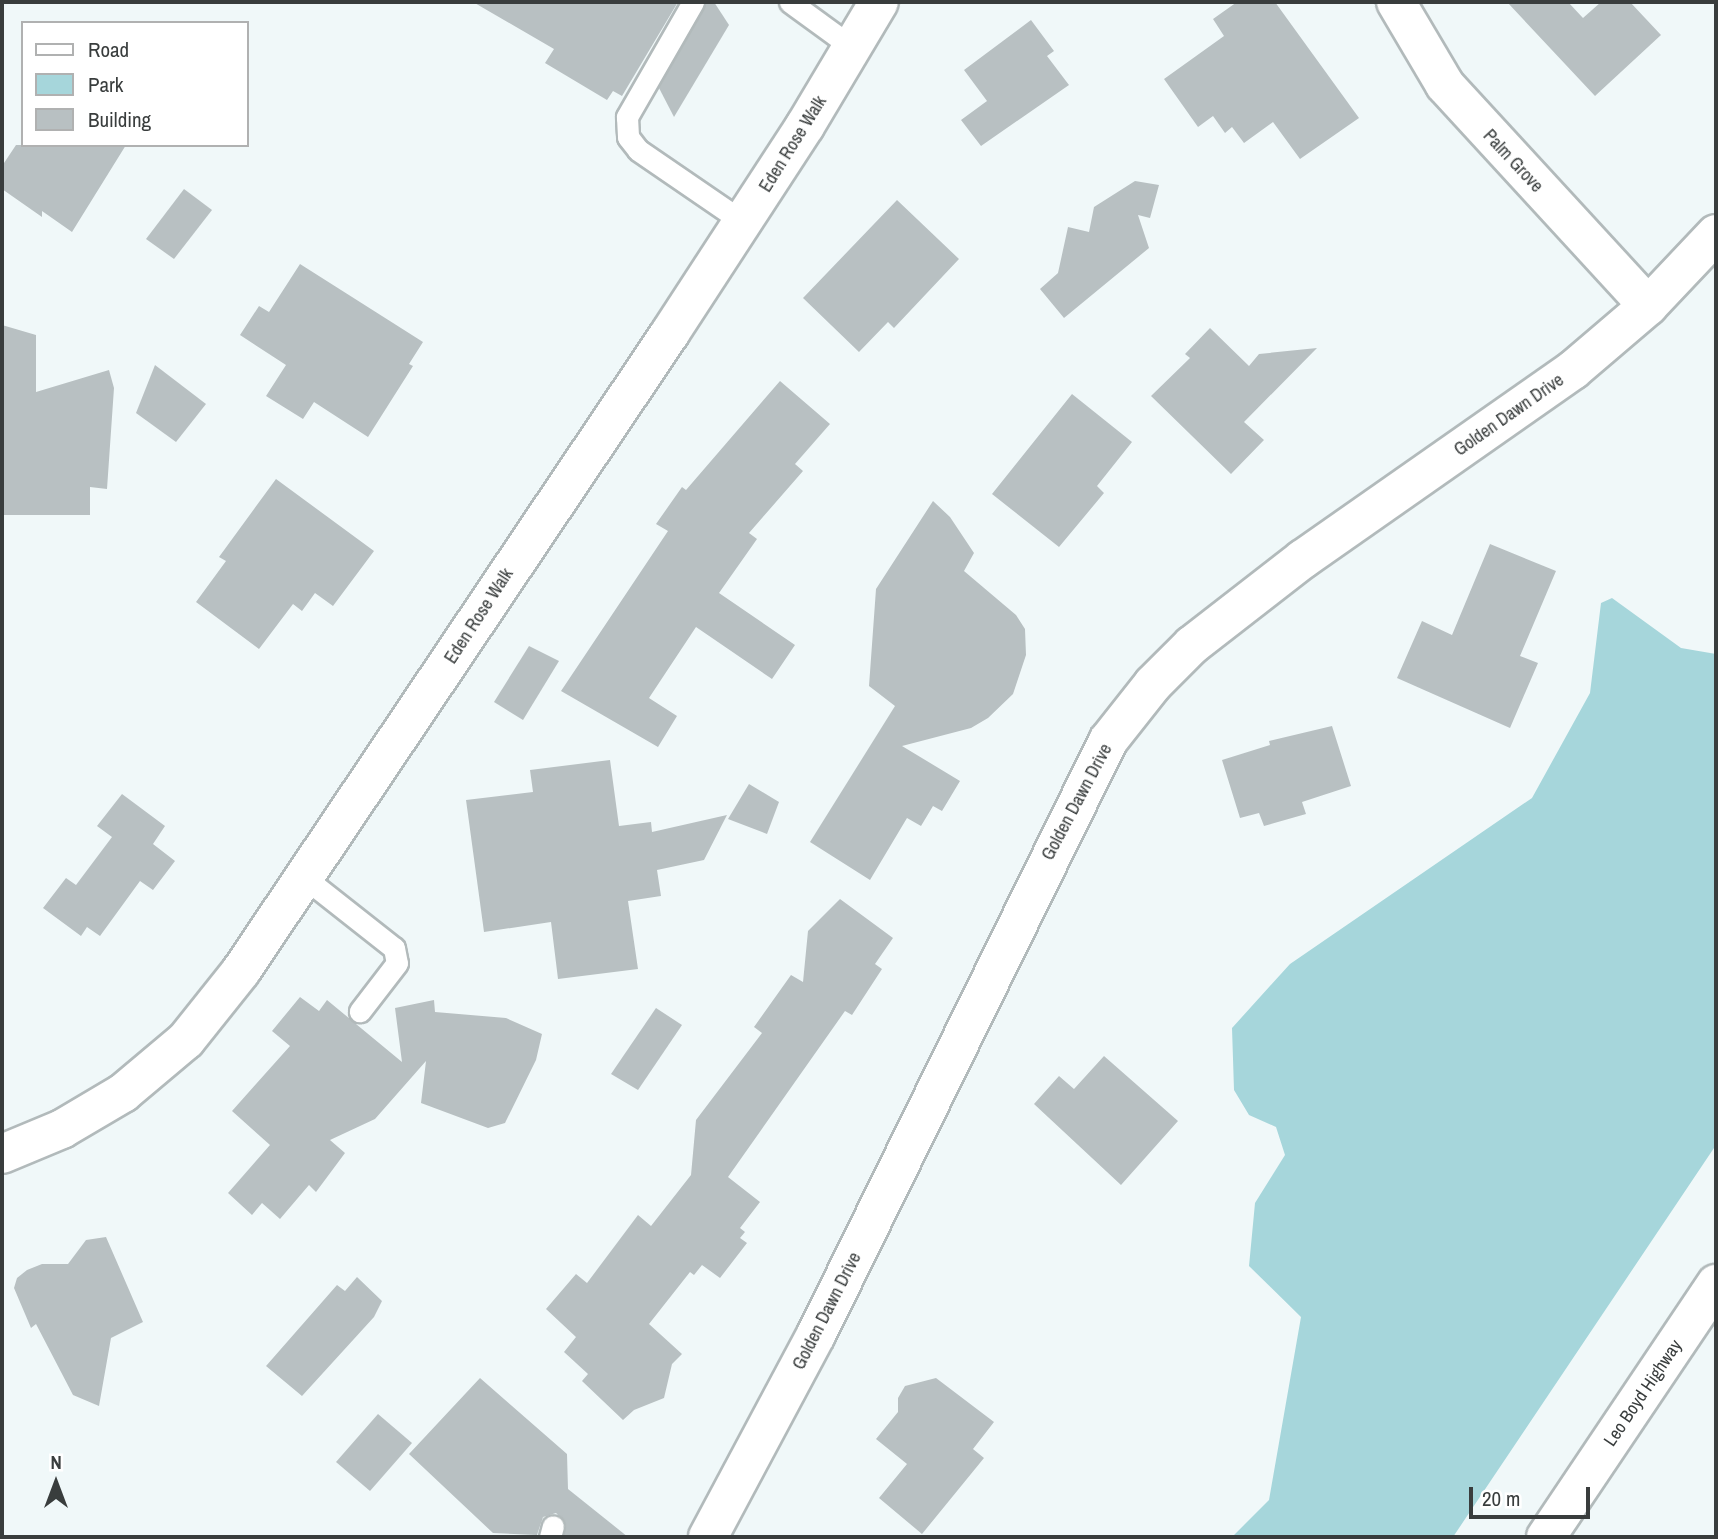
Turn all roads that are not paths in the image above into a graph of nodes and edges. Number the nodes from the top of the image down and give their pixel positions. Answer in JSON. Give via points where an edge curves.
{"nodes":[{"id":1,"x":693,"y":2,"type":"edge"},
{"id":2,"x":790,"y":2,"type":"edge"},
{"id":3,"x":879,"y":2,"type":"edge"},
{"id":4,"x":1396,"y":2,"type":"edge"},
{"id":5,"x":852,"y":47,"type":"junction"},
{"id":6,"x":743,"y":222,"type":"junction"},
{"id":7,"x":1716,"y":234,"type":"edge"},
{"id":8,"x":1648,"y":306,"type":"junction"},
{"id":9,"x":305,"y":878,"type":"junction"},
{"id":10,"x":360,"y":1011,"type":"dead end"},
{"id":11,"x":2,"y":1154,"type":"edge"},
{"id":12,"x":1716,"y":1284,"type":"edge"},
{"id":13,"x":708,"y":1537,"type":"edge"},
{"id":14,"x":1546,"y":1537,"type":"edge"}],
"edges":[{"from":1,"to":6,"type":"lane","via":[[627,117],[628,137],[638,150]]},
{"from":2,"to":5,"type":"lane"},
{"from":3,"to":5,"type":"street","name":"Eden Rose Walk"},
{"from":4,"to":8,"type":"street","name":"Palm Grove","via":[[1419,47],[1469,114]]},
{"from":5,"to":6,"type":"street","name":"Eden Rose Walk"},
{"from":6,"to":9,"type":"street","name":"Eden Rose Walk"},
{"from":7,"to":8,"type":"street","name":"Golden Dawn Drive"},
{"from":8,"to":13,"type":"street","name":"Golden Dawn Drive","via":[[1573,370],[1303,559],[1192,645],[1153,684],[1108,741],[816,1335]]},
{"from":9,"to":10,"type":"lane","via":[[394,948],[397,962]]},
{"from":9,"to":11,"type":"street","name":"Eden Rose Walk","via":[[186,1040],[123,1093],[62,1129]]},
{"from":12,"to":14,"type":"street","name":"Leo Boyd Highway"}]}
